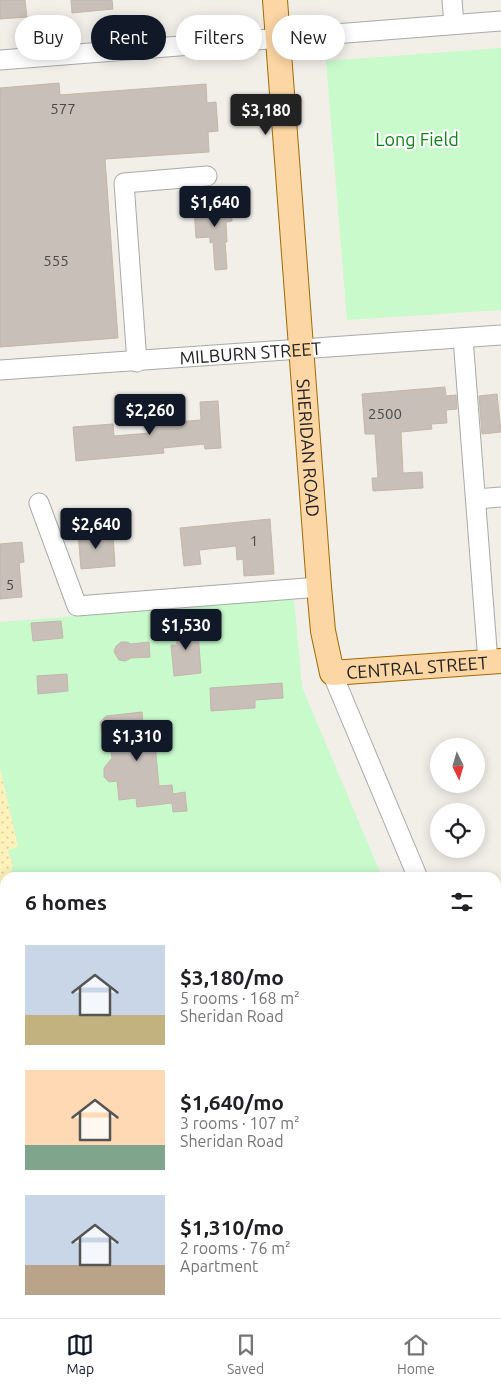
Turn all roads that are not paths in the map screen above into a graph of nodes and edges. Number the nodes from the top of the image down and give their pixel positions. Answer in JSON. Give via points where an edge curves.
{"nodes":[{"id":1,"x":276,"y":0,"type":"edge"},
{"id":2,"x":452,"y":0,"type":"edge"},
{"id":3,"x":277,"y":15,"type":"edge"},
{"id":4,"x":501,"y":21,"type":"edge"},
{"id":5,"x":454,"y":24,"type":"junction"},
{"id":6,"x":345,"y":33,"type":"edge"},
{"id":7,"x":272,"y":38,"type":"edge"},
{"id":8,"x":0,"y":60,"type":"edge"},
{"id":9,"x":280,"y":60,"type":"edge"},
{"id":10,"x":207,"y":176,"type":"dead end"},
{"id":11,"x":501,"y":335,"type":"edge"},
{"id":12,"x":463,"y":338,"type":"junction"},
{"id":13,"x":302,"y":350,"type":"junction"},
{"id":14,"x":137,"y":362,"type":"junction"},
{"id":15,"x":0,"y":370,"type":"edge"},
{"id":16,"x":501,"y":497,"type":"edge"},
{"id":17,"x":476,"y":499,"type":"junction"},
{"id":18,"x":39,"y":503,"type":"dead end"},
{"id":19,"x":320,"y":587,"type":"junction"},
{"id":20,"x":495,"y":662,"type":"edge"},
{"id":21,"x":332,"y":673,"type":"junction"},
{"id":22,"x":415,"y":872,"type":"edge"}],
"edges":[{"from":1,"to":3,"type":"main road","name":"SHERIDAN ROAD"},
{"from":2,"to":5,"type":"street"},
{"from":4,"to":5,"type":"street"},
{"from":5,"to":6,"type":"street"},
{"from":7,"to":8,"type":"street"},
{"from":9,"to":13,"type":"main road","name":"SHERIDAN ROAD"},
{"from":10,"to":14,"type":"street","via":[[124,183]]},
{"from":11,"to":12,"type":"street","name":"MILBURN STREET"},
{"from":12,"to":13,"type":"street","name":"MILBURN STREET"},
{"from":12,"to":17,"type":"street"},
{"from":13,"to":14,"type":"street","name":"MILBURN STREET"},
{"from":13,"to":19,"type":"main road","name":"SHERIDAN ROAD"},
{"from":14,"to":15,"type":"street","name":"MILBURN STREET"},
{"from":16,"to":17,"type":"street"},
{"from":17,"to":20,"type":"street"},
{"from":18,"to":19,"type":"street","via":[[77,606]]},
{"from":19,"to":21,"type":"main road","name":"SHERIDAN ROAD","via":[[323,631]]},
{"from":20,"to":21,"type":"main road","name":"CENTRAL STREET"},
{"from":21,"to":22,"type":"street","name":"SHERIDAN ROAD"}]}
